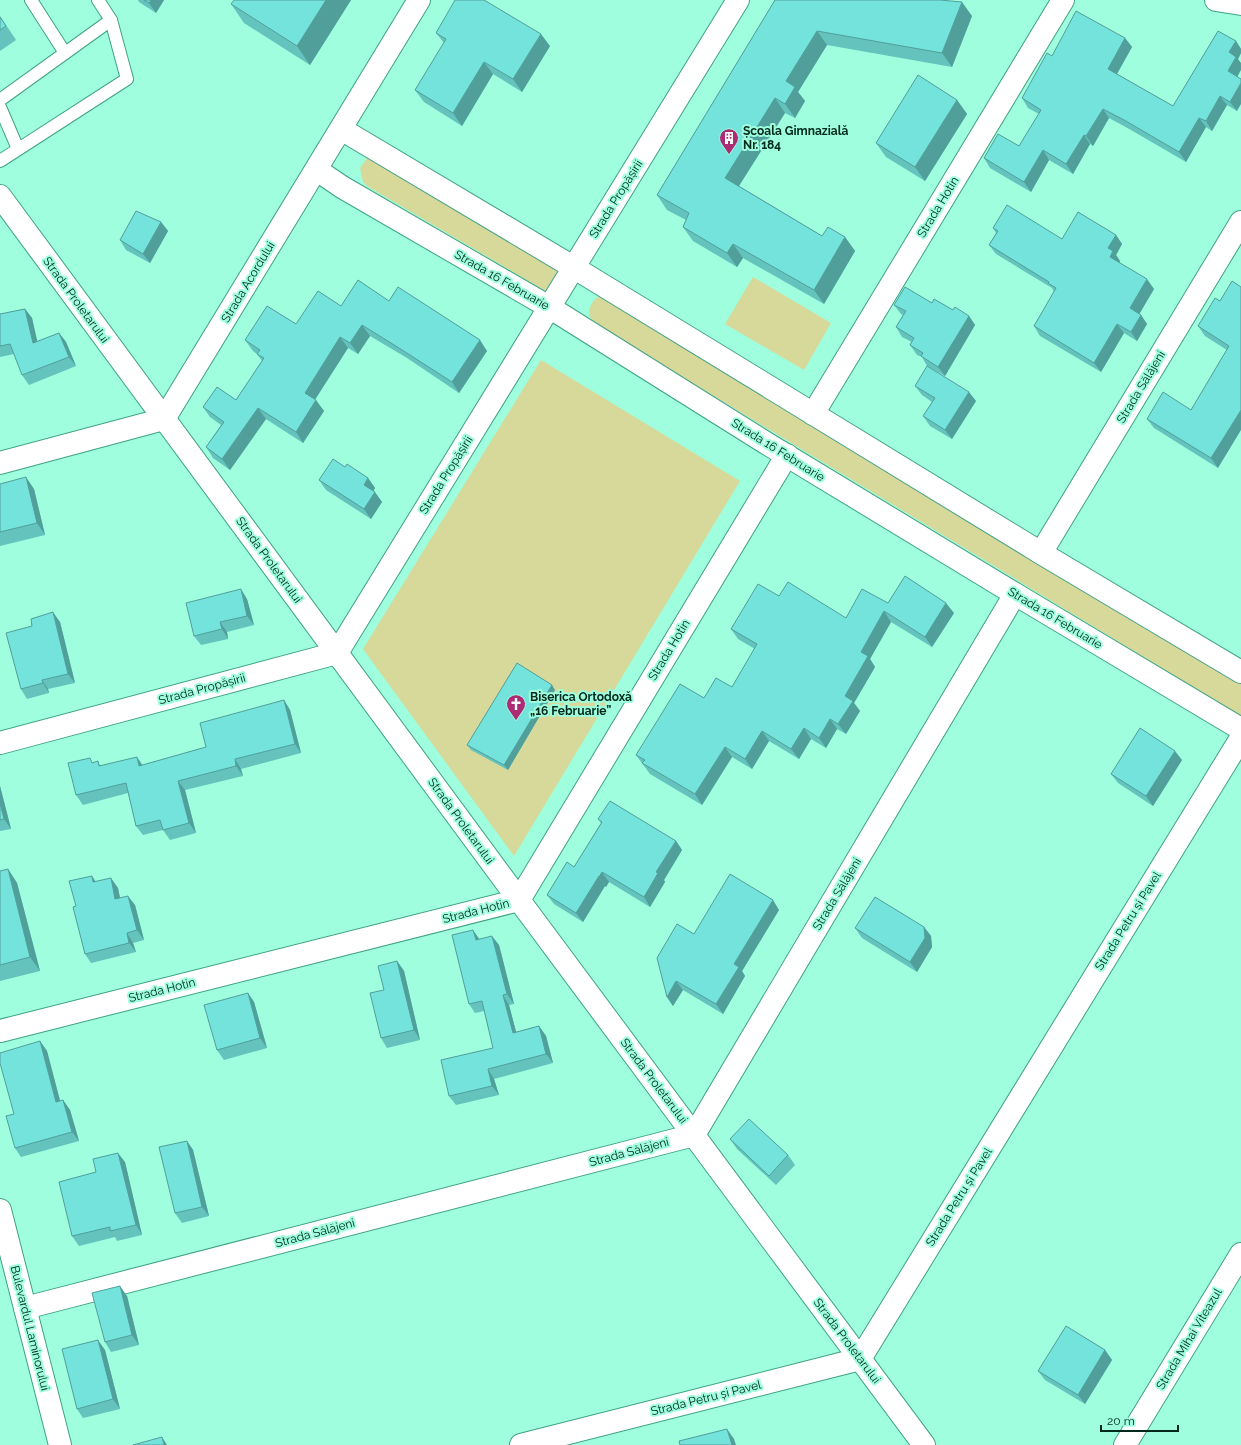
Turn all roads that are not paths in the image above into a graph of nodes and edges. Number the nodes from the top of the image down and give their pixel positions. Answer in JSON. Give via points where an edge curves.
{"nodes":[{"id":1,"x":31,"y":0,"type":"edge"},
{"id":2,"x":98,"y":0,"type":"edge"},
{"id":3,"x":419,"y":0,"type":"edge"},
{"id":4,"x":738,"y":0,"type":"edge"},
{"id":5,"x":1063,"y":0,"type":"edge"},
{"id":6,"x":1216,"y":0,"type":"edge"},
{"id":7,"x":1241,"y":4,"type":"edge"},
{"id":8,"x":111,"y":20,"type":"junction"},
{"id":9,"x":65,"y":53,"type":"junction"},
{"id":10,"x":0,"y":100,"type":"edge"},
{"id":11,"x":0,"y":108,"type":"edge"},
{"id":12,"x":342,"y":129,"type":"junction"},
{"id":13,"x":18,"y":149,"type":"junction"},
{"id":14,"x":0,"y":161,"type":"edge"},
{"id":15,"x":316,"y":170,"type":"junction"},
{"id":16,"x":0,"y":196,"type":"edge"},
{"id":17,"x":1241,"y":222,"type":"edge"},
{"id":18,"x":573,"y":268,"type":"junction"},
{"id":19,"x":549,"y":307,"type":"junction"},
{"id":20,"x":813,"y":414,"type":"junction"},
{"id":21,"x":164,"y":419,"type":"junction"},
{"id":22,"x":787,"y":455,"type":"junction"},
{"id":23,"x":0,"y":463,"type":"edge"},
{"id":24,"x":1041,"y":552,"type":"junction"},
{"id":25,"x":1015,"y":594,"type":"junction"},
{"id":26,"x":337,"y":652,"type":"junction"},
{"id":27,"x":1241,"y":672,"type":"edge"},
{"id":28,"x":1241,"y":729,"type":"edge"},
{"id":29,"x":1241,"y":738,"type":"edge"},
{"id":30,"x":0,"y":743,"type":"edge"},
{"id":31,"x":519,"y":900,"type":"junction"},
{"id":32,"x":0,"y":1031,"type":"edge"},
{"id":33,"x":694,"y":1135,"type":"junction"},
{"id":34,"x":0,"y":1210,"type":"edge"},
{"id":35,"x":1241,"y":1254,"type":"edge"},
{"id":36,"x":25,"y":1308,"type":"junction"},
{"id":37,"x":860,"y":1359,"type":"junction"},
{"id":38,"x":60,"y":1445,"type":"edge"},
{"id":39,"x":521,"y":1445,"type":"edge"},
{"id":40,"x":924,"y":1445,"type":"edge"},
{"id":41,"x":1125,"y":1445,"type":"edge"}],
"edges":[{"from":1,"to":9,"type":"lane"},
{"from":2,"to":8,"type":"lane"},
{"from":3,"to":12,"type":"street","name":"Strada Acordului"},
{"from":4,"to":18,"type":"street","name":"Strada Propășirii"},
{"from":5,"to":20,"type":"street","name":"Strada Hotin"},
{"from":6,"to":7,"type":"street"},
{"from":8,"to":9,"type":"lane"},
{"from":8,"to":13,"type":"lane","via":[[127,79]]},
{"from":9,"to":10,"type":"lane"},
{"from":11,"to":13,"type":"lane"},
{"from":12,"to":15,"type":"street","name":"Strada Acordului"},
{"from":12,"to":18,"type":"street"},
{"from":13,"to":14,"type":"lane"},
{"from":15,"to":19,"type":"street","name":"Strada 16 Februarie"},
{"from":15,"to":21,"type":"street","name":"Strada Acordului"},
{"from":16,"to":21,"type":"street","name":"Strada Proletarului"},
{"from":17,"to":24,"type":"street","name":"Strada Sălăjeni"},
{"from":18,"to":19,"type":"street","name":"Strada Propășirii"},
{"from":18,"to":20,"type":"street"},
{"from":19,"to":22,"type":"street","name":"Strada 16 Februarie"},
{"from":19,"to":26,"type":"street","name":"Strada Propășirii"},
{"from":20,"to":24,"type":"street"},
{"from":21,"to":23,"type":"street"},
{"from":21,"to":26,"type":"street","name":"Strada Proletarului"},
{"from":22,"to":25,"type":"street","name":"Strada 16 Februarie"},
{"from":22,"to":31,"type":"street","name":"Strada Hotin"},
{"from":24,"to":27,"type":"street"},
{"from":25,"to":28,"type":"street","name":"Strada 16 Februarie"},
{"from":25,"to":33,"type":"street","name":"Strada Sălăjeni"},
{"from":26,"to":30,"type":"street","name":"Strada Propășirii"},
{"from":26,"to":31,"type":"street","name":"Strada Proletarului"},
{"from":29,"to":37,"type":"street","name":"Strada Petru și Pavel"},
{"from":31,"to":32,"type":"street","name":"Strada Hotin"},
{"from":31,"to":33,"type":"street","name":"Strada Proletarului"},
{"from":33,"to":36,"type":"street","name":"Strada Sălăjeni"},
{"from":33,"to":37,"type":"street","name":"Strada Proletarului"},
{"from":34,"to":36,"type":"street","name":"Bulevardul Laminorului"},
{"from":35,"to":41,"type":"street","name":"Strada Mihai Viteazul"},
{"from":36,"to":38,"type":"street","name":"Bulevardul Laminorului"},
{"from":37,"to":39,"type":"street","name":"Strada Petru și Pavel"},
{"from":37,"to":40,"type":"street","name":"Strada Proletarului"}]}
